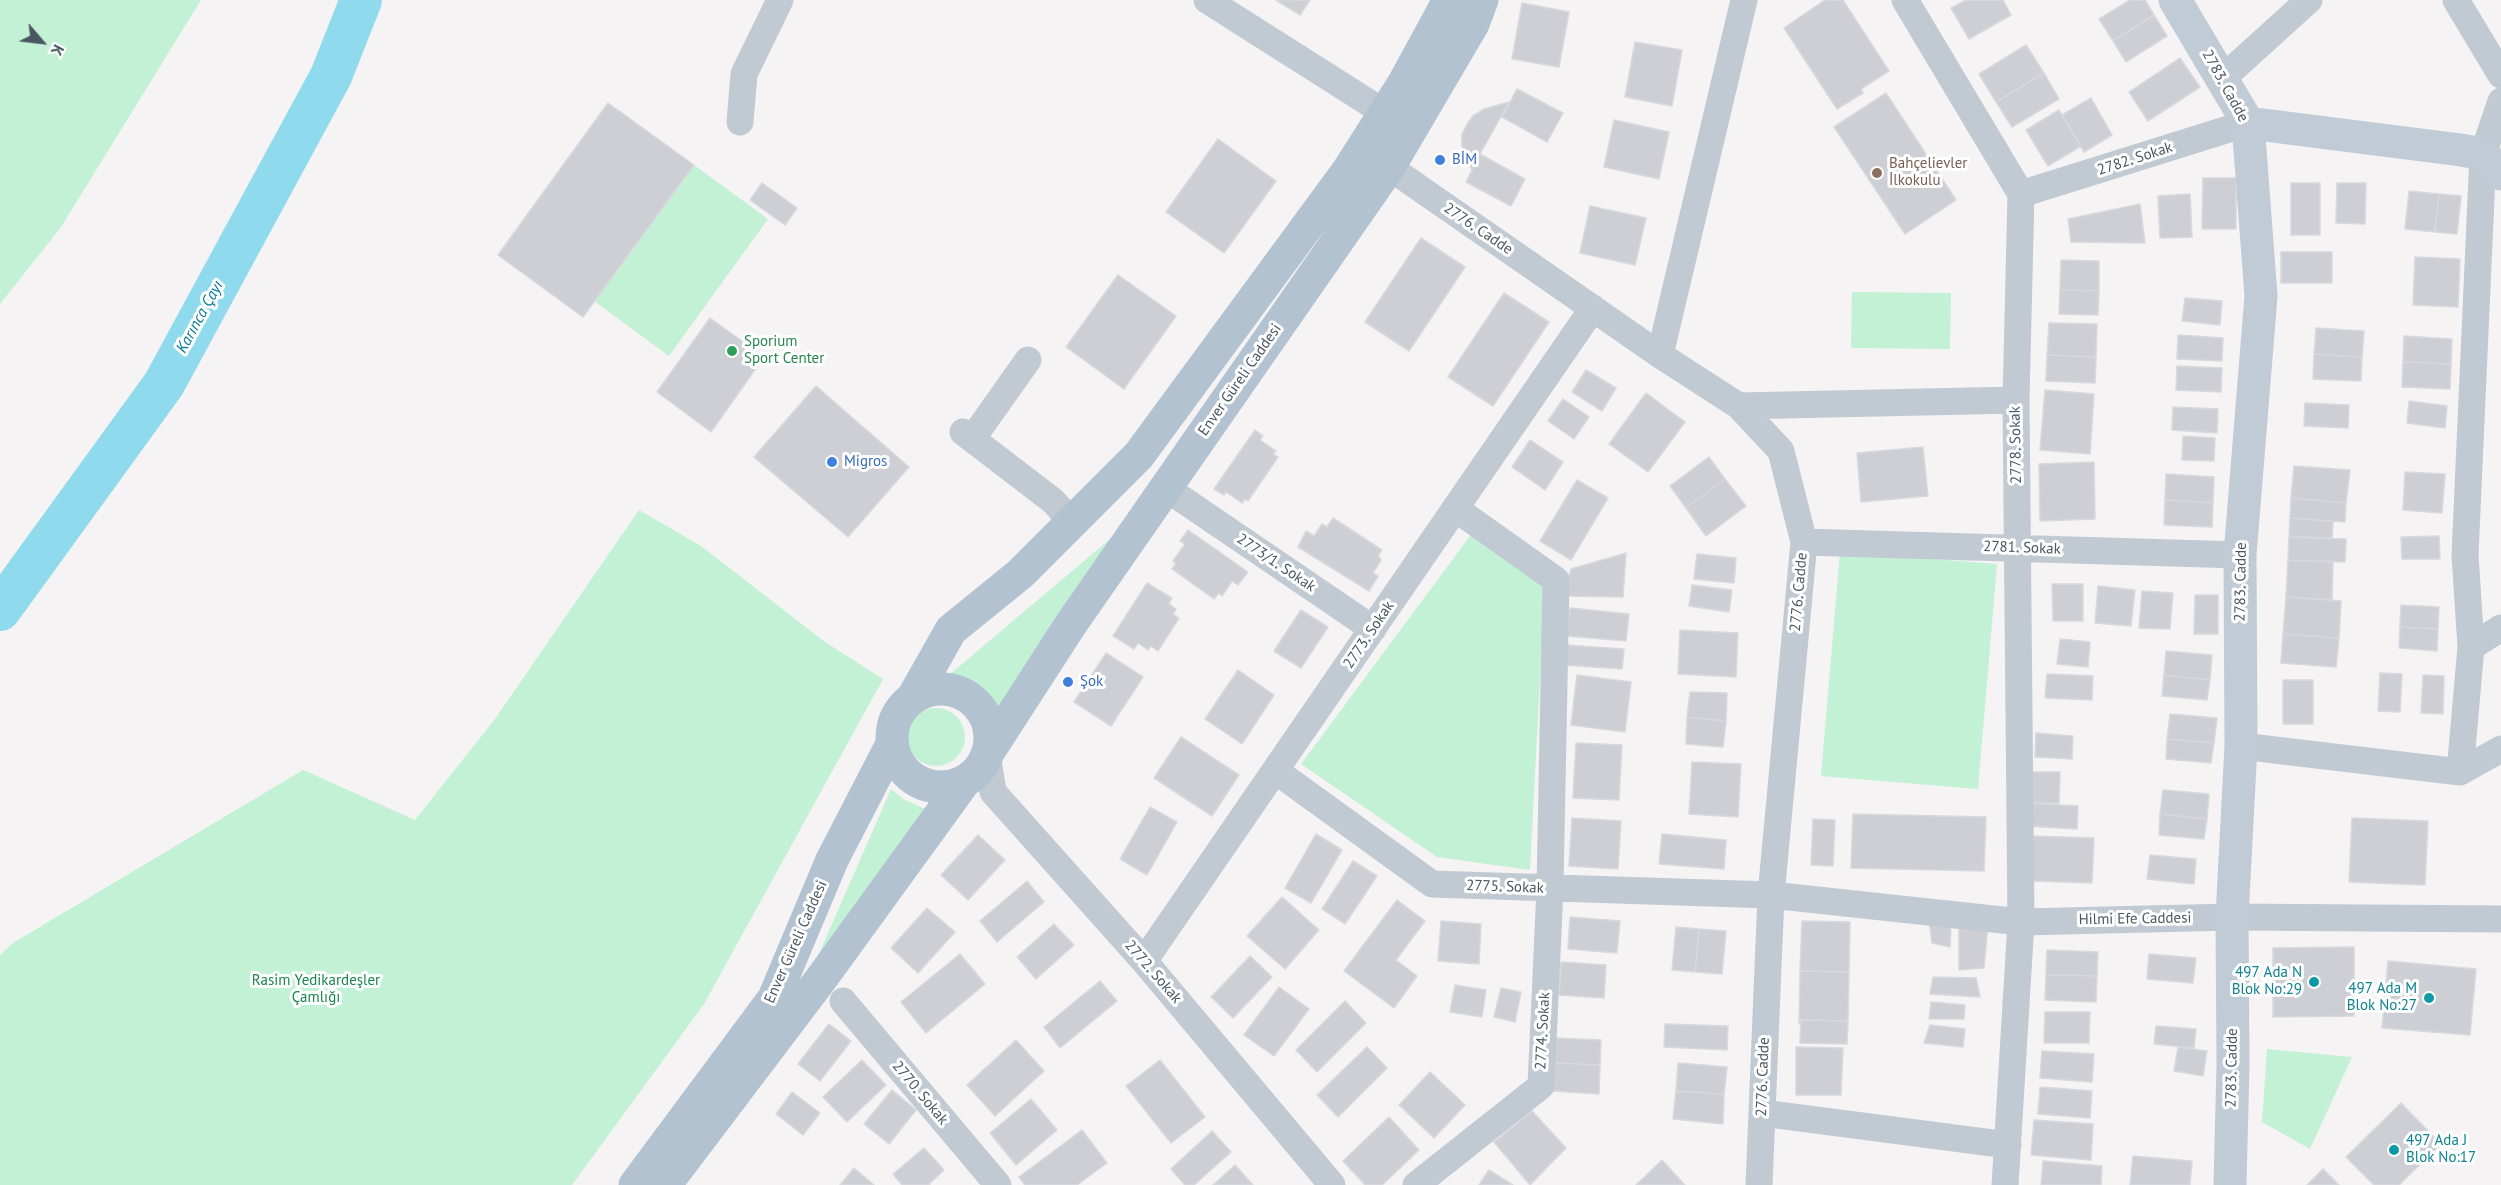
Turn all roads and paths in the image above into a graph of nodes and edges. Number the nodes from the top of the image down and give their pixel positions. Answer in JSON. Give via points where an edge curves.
{"nodes":[{"id":1,"x":780,"y":0,"type":"edge"},
{"id":2,"x":1208,"y":0,"type":"edge"},
{"id":3,"x":1449,"y":0,"type":"edge"},
{"id":4,"x":1482,"y":0,"type":"edge"},
{"id":5,"x":1744,"y":0,"type":"edge"},
{"id":6,"x":1905,"y":0,"type":"edge"},
{"id":7,"x":2175,"y":0,"type":"edge"},
{"id":8,"x":2309,"y":0,"type":"edge"},
{"id":9,"x":2456,"y":0,"type":"edge"},
{"id":10,"x":2501,"y":75,"type":"edge"},
{"id":11,"x":2223,"y":78,"type":"junction"},
{"id":12,"x":2501,"y":101,"type":"edge"},
{"id":13,"x":1385,"y":113,"type":"junction"},
{"id":14,"x":740,"y":122,"type":"dead end"},
{"id":15,"x":2248,"y":123,"type":"junction"},
{"id":16,"x":2492,"y":164,"type":"edge"},
{"id":17,"x":1389,"y":167,"type":"junction"},
{"id":18,"x":2021,"y":194,"type":"junction"},
{"id":19,"x":1593,"y":308,"type":"junction"},
{"id":20,"x":1660,"y":355,"type":"junction"},
{"id":21,"x":1028,"y":360,"type":"dead end"},
{"id":22,"x":2016,"y":400,"type":"junction"},
{"id":23,"x":1739,"y":406,"type":"junction"},
{"id":24,"x":1179,"y":497,"type":"dead end"},
{"id":25,"x":1456,"y":509,"type":"junction"},
{"id":26,"x":1072,"y":522,"type":"junction"},
{"id":27,"x":1804,"y":542,"type":"junction"},
{"id":28,"x":2017,"y":548,"type":"junction"},
{"id":29,"x":2240,"y":555,"type":"junction"},
{"id":30,"x":2501,"y":628,"type":"edge"},
{"id":31,"x":1373,"y":629,"type":"junction"},
{"id":32,"x":2471,"y":647,"type":"junction"},
{"id":33,"x":912,"y":699,"type":"junction"},
{"id":34,"x":892,"y":744,"type":"junction"},
{"id":35,"x":2241,"y":746,"type":"junction"},
{"id":36,"x":2501,"y":749,"type":"edge"},
{"id":37,"x":987,"y":754,"type":"junction"},
{"id":38,"x":1276,"y":771,"type":"junction"},
{"id":39,"x":2460,"y":772,"type":"junction"},
{"id":40,"x":978,"y":787,"type":"junction"},
{"id":41,"x":1550,"y":888,"type":"junction"},
{"id":42,"x":1771,"y":895,"type":"junction"},
{"id":43,"x":2232,"y":917,"type":"junction"},
{"id":44,"x":2501,"y":919,"type":"edge"},
{"id":45,"x":2021,"y":922,"type":"junction"},
{"id":46,"x":1144,"y":961,"type":"junction"},
{"id":47,"x":843,"y":1001,"type":"dead end"},
{"id":48,"x":1762,"y":1113,"type":"junction"},
{"id":49,"x":2008,"y":1145,"type":"junction"},
{"id":50,"x":983,"y":1178,"type":"edge"},
{"id":51,"x":635,"y":1185,"type":"edge"},
{"id":52,"x":665,"y":1185,"type":"edge"},
{"id":53,"x":1332,"y":1185,"type":"edge"},
{"id":54,"x":1416,"y":1185,"type":"edge"},
{"id":55,"x":1759,"y":1185,"type":"edge"},
{"id":56,"x":2005,"y":1185,"type":"edge"},
{"id":57,"x":2230,"y":1185,"type":"edge"}],
"edges":[{"from":1,"to":14,"type":"street","via":[[744,74]]},
{"from":2,"to":13,"type":"street"},
{"from":3,"to":13,"type":"main road"},
{"from":4,"to":17,"type":"main road","name":"Enver Güreli Caddesi","via":[[1473,24]]},
{"from":5,"to":20,"type":"street"},
{"from":6,"to":18,"type":"street"},
{"from":7,"to":11,"type":"main road","name":"2783. Cadde"},
{"from":8,"to":11,"type":"street"},
{"from":9,"to":10,"type":"street"},
{"from":11,"to":15,"type":"main road","name":"2783. Cadde"},
{"from":12,"to":16,"type":"street"},
{"from":13,"to":26,"type":"main road","via":[[1347,172],[1139,455]]},
{"from":15,"to":16,"type":"main road","via":[[2461,150]]},
{"from":15,"to":18,"type":"street","name":"2782. Sokak"},
{"from":15,"to":29,"type":"main road","name":"2783. Cadde","via":[[2261,296]]},
{"from":16,"to":32,"type":"street","via":[[2465,555]]},
{"from":17,"to":19,"type":"street","name":"2776. Cadde"},
{"from":17,"to":37,"type":"main road","name":"Enver Güreli Caddesi","via":[[1071,624]]},
{"from":18,"to":22,"type":"street","name":"2778. Sokak"},
{"from":19,"to":20,"type":"street","name":"2776. Cadde"},
{"from":19,"to":25,"type":"street","name":"2773. Sokak"},
{"from":20,"to":23,"type":"street","name":"2776. Cadde"},
{"from":21,"to":26,"type":"street","via":[[968,435],[1053,501]]},
{"from":22,"to":23,"type":"street"},
{"from":22,"to":28,"type":"street","name":"2778. Sokak"},
{"from":23,"to":27,"type":"street","name":"2776. Cadde","via":[[1781,452]]},
{"from":24,"to":31,"type":"street","name":"2773/1. Sokak"},
{"from":25,"to":31,"type":"street","name":"2773. Sokak"},
{"from":25,"to":41,"type":"street","name":"2774. Sokak","via":[[1556,580]]},
{"from":26,"to":33,"type":"main road","via":[[1020,574],[951,630]]},
{"from":27,"to":28,"type":"street","name":"2781. Sokak"},
{"from":27,"to":42,"type":"street","name":"2776. Cadde"},
{"from":28,"to":29,"type":"street","name":"2781. Sokak"},
{"from":28,"to":45,"type":"street","name":"2778. Sokak"},
{"from":29,"to":35,"type":"main road","name":"2783. Cadde"},
{"from":30,"to":32,"type":"street"},
{"from":31,"to":38,"type":"street","name":"2773. Sokak"},
{"from":32,"to":39,"type":"street"},
{"from":33,"to":34,"type":"main road","via":[[896,719]]},
{"from":33,"to":37,"type":"main road","via":[[941,689],[970,699],[987,724]]},
{"from":34,"to":40,"type":"main road","via":[[901,766],[918,782],[933,787]]},
{"from":34,"to":51,"type":"main road","name":"Enver Güreli Caddesi","via":[[832,860],[774,998]]},
{"from":35,"to":39,"type":"street"},
{"from":35,"to":43,"type":"main road","name":"2783. Cadde"},
{"from":36,"to":39,"type":"street"},
{"from":37,"to":40,"type":"main road"},
{"from":38,"to":41,"type":"street","name":"2775. Sokak","via":[[1432,884]]},
{"from":38,"to":46,"type":"street","name":"2773. Sokak"},
{"from":40,"to":46,"type":"street","name":"2772. Sokak"},
{"from":40,"to":52,"type":"main road","name":"Enver Güreli Caddesi","via":[[821,979]]},
{"from":41,"to":42,"type":"street","name":"2775. Sokak"},
{"from":41,"to":54,"type":"street","name":"2774. Sokak","via":[[1541,1086]]},
{"from":42,"to":45,"type":"street","name":"Hilmi Efe Caddesi"},
{"from":42,"to":48,"type":"street","name":"2776. Cadde"},
{"from":43,"to":44,"type":"street","name":"Hilmi Efe Caddesi"},
{"from":43,"to":45,"type":"street","name":"Hilmi Efe Caddesi"},
{"from":43,"to":57,"type":"main road","name":"2783. Cadde"},
{"from":45,"to":49,"type":"street","name":"2778. Sokak"},
{"from":46,"to":53,"type":"street","name":"2772. Sokak"},
{"from":47,"to":50,"type":"street","name":"2770. Sokak"},
{"from":48,"to":49,"type":"street"},
{"from":48,"to":55,"type":"street","name":"2776. Cadde"},
{"from":49,"to":56,"type":"street","name":"2778. Sokak"}]}
